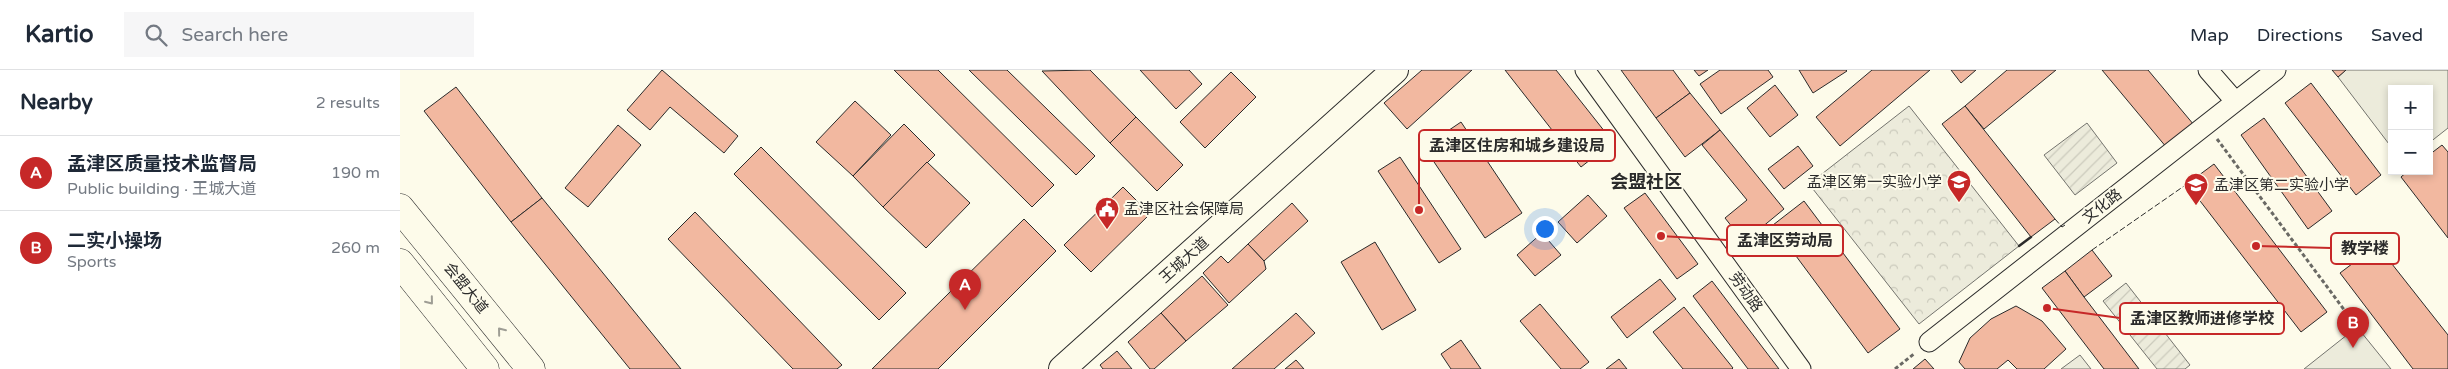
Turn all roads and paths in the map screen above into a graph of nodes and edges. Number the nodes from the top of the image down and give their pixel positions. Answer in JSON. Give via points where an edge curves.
{"nodes":[{"id":1,"x":1374,"y":70,"type":"edge"},
{"id":2,"x":1395,"y":70,"type":"edge"},
{"id":3,"x":1585,"y":70,"type":"edge"},
{"id":4,"x":2208,"y":70,"type":"edge"},
{"id":5,"x":2276,"y":70,"type":"edge"},
{"id":6,"x":2235,"y":101,"type":"junction"},
{"id":7,"x":2207,"y":124,"type":"junction"},
{"id":8,"x":400,"y":208,"type":"edge"},
{"id":9,"x":400,"y":263,"type":"edge"},
{"id":10,"x":2357,"y":327,"type":"dead end"},
{"id":11,"x":1930,"y":342,"type":"dead end"},
{"id":12,"x":485,"y":369,"type":"edge"},
{"id":13,"x":532,"y":369,"type":"edge"},
{"id":14,"x":1041,"y":369,"type":"edge"},
{"id":15,"x":1062,"y":369,"type":"edge"},
{"id":16,"x":1801,"y":369,"type":"edge"}],
"edges":[{"from":1,"to":14,"type":"main road","name":"王城大道"},
{"from":2,"to":15,"type":"main road","name":"王城大道"},
{"from":3,"to":16,"type":"street","name":"劳动路"},
{"from":4,"to":6,"type":"street"},
{"from":5,"to":6,"type":"street","name":"文化路"},
{"from":6,"to":7,"type":"street","name":"文化路"},
{"from":7,"to":10,"type":"path"},
{"from":7,"to":11,"type":"street","name":"文化路"},
{"from":13,"to":8,"type":"main road","name":"会盟大道","one_way":true},
{"from":9,"to":12,"type":"main road","one_way":true}]}
